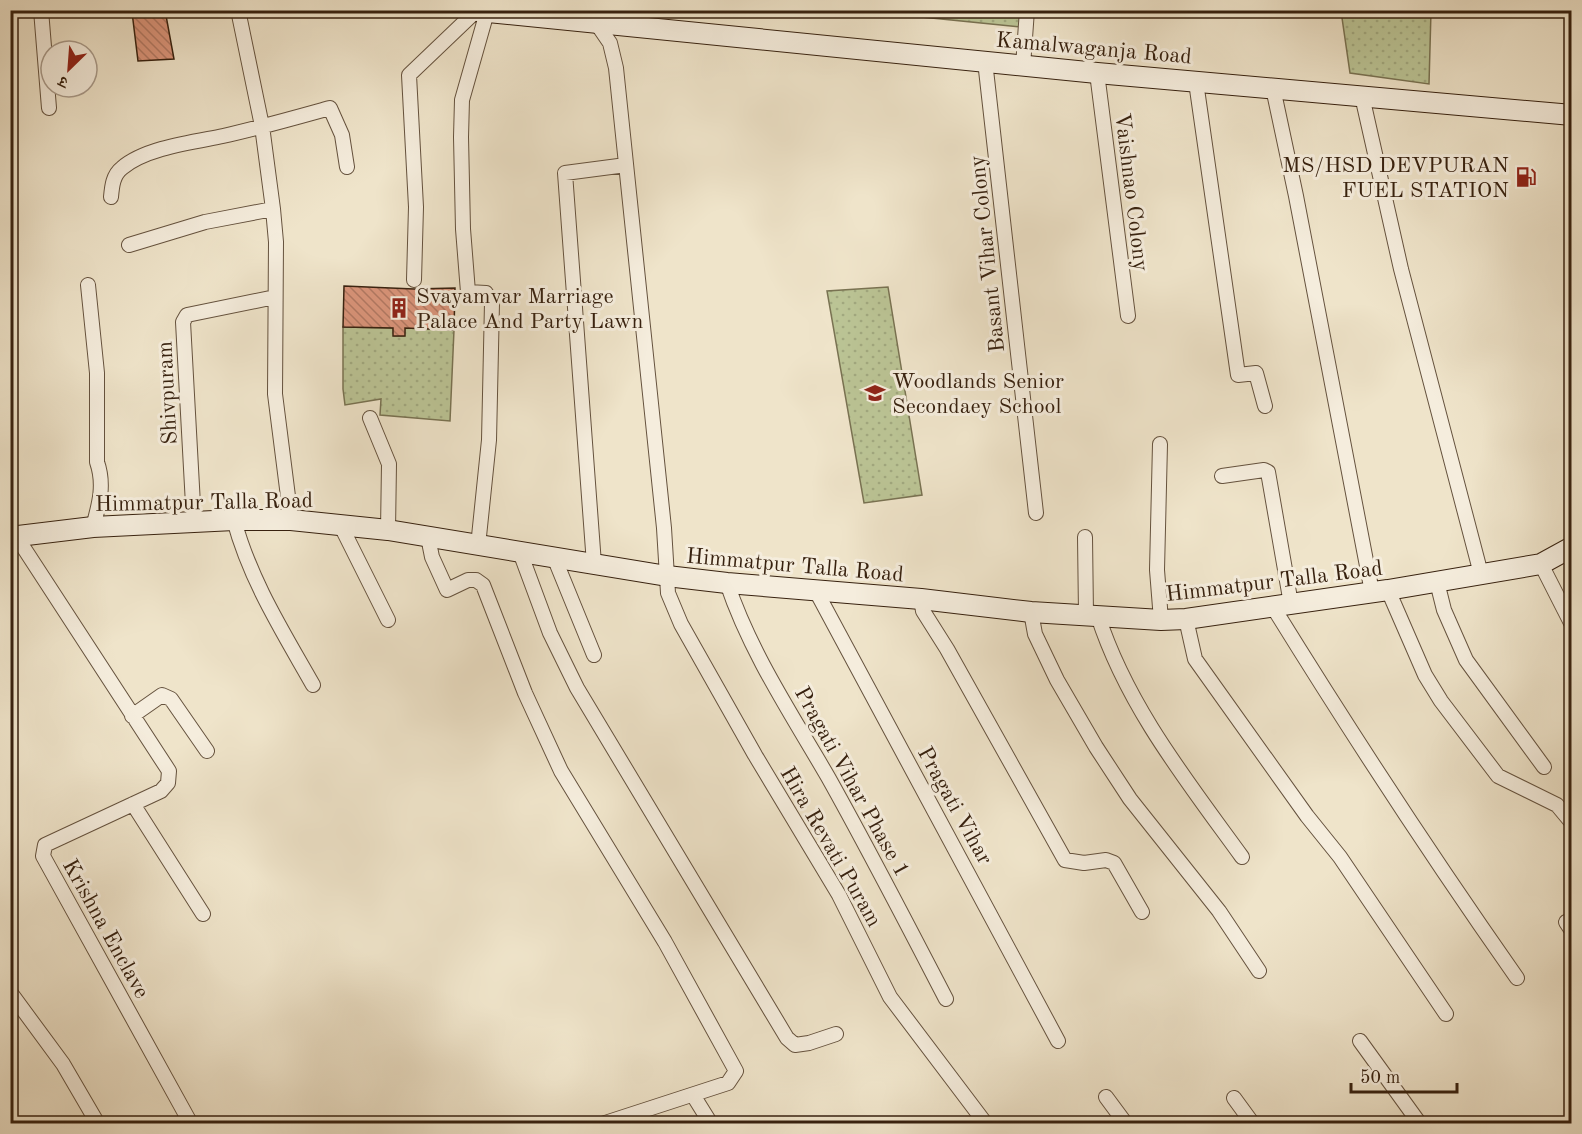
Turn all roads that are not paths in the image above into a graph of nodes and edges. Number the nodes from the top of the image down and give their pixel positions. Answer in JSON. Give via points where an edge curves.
{"nodes":[{"id":1,"x":41,"y":10,"type":"edge"},
{"id":2,"x":238,"y":10,"type":"edge"},
{"id":3,"x":1027,"y":10,"type":"edge"},
{"id":4,"x":477,"y":11,"type":"edge"},
{"id":5,"x":597,"y":24,"type":"junction"},
{"id":6,"x":985,"y":61,"type":"junction"},
{"id":7,"x":1023,"y":66,"type":"junction"},
{"id":8,"x":1097,"y":73,"type":"junction"},
{"id":9,"x":1196,"y":82,"type":"junction"},
{"id":10,"x":1273,"y":88,"type":"junction"},
{"id":11,"x":10,"y":96,"type":"edge"},
{"id":12,"x":1362,"y":96,"type":"junction"},
{"id":13,"x":49,"y":108,"type":"dead end"},
{"id":14,"x":10,"y":111,"type":"edge"},
{"id":15,"x":1572,"y":115,"type":"edge"},
{"id":16,"x":262,"y":126,"type":"junction"},
{"id":17,"x":626,"y":165,"type":"junction"},
{"id":18,"x":347,"y":167,"type":"dead end"},
{"id":19,"x":111,"y":197,"type":"dead end"},
{"id":20,"x":273,"y":209,"type":"junction"},
{"id":21,"x":129,"y":245,"type":"dead end"},
{"id":22,"x":414,"y":280,"type":"dead end"},
{"id":23,"x":88,"y":285,"type":"dead end"},
{"id":24,"x":275,"y":297,"type":"junction"},
{"id":25,"x":1128,"y":316,"type":"dead end"},
{"id":26,"x":1264,"y":406,"type":"dead end"},
{"id":27,"x":370,"y":418,"type":"dead end"},
{"id":28,"x":1160,"y":444,"type":"dead end"},
{"id":29,"x":1222,"y":476,"type":"dead end"},
{"id":30,"x":1036,"y":513,"type":"dead end"},
{"id":31,"x":234,"y":520,"type":"junction"},
{"id":32,"x":291,"y":520,"type":"junction"},
{"id":33,"x":194,"y":523,"type":"junction"},
{"id":34,"x":340,"y":524,"type":"junction"},
{"id":35,"x":93,"y":527,"type":"junction"},
{"id":36,"x":387,"y":530,"type":"junction"},
{"id":37,"x":13,"y":537,"type":"edge"},
{"id":38,"x":428,"y":537,"type":"junction"},
{"id":39,"x":1084,"y":537,"type":"dead end"},
{"id":40,"x":478,"y":546,"type":"junction"},
{"id":41,"x":1572,"y":547,"type":"edge"},
{"id":42,"x":520,"y":552,"type":"junction"},
{"id":43,"x":554,"y":557,"type":"junction"},
{"id":44,"x":594,"y":564,"type":"junction"},
{"id":45,"x":1541,"y":564,"type":"junction"},
{"id":46,"x":1481,"y":574,"type":"junction"},
{"id":47,"x":667,"y":576,"type":"junction"},
{"id":48,"x":1437,"y":582,"type":"junction"},
{"id":49,"x":727,"y":584,"type":"junction"},
{"id":50,"x":816,"y":591,"type":"junction"},
{"id":51,"x":1380,"y":591,"type":"junction"},
{"id":52,"x":921,"y":599,"type":"junction"},
{"id":53,"x":1282,"y":605,"type":"junction"},
{"id":54,"x":1031,"y":612,"type":"junction"},
{"id":55,"x":1092,"y":615,"type":"junction"},
{"id":56,"x":1186,"y":619,"type":"junction"},
{"id":57,"x":388,"y":620,"type":"dead end"},
{"id":58,"x":1161,"y":620,"type":"junction"},
{"id":59,"x":1572,"y":625,"type":"edge"},
{"id":60,"x":594,"y":655,"type":"dead end"},
{"id":61,"x":313,"y":685,"type":"dead end"},
{"id":62,"x":132,"y":716,"type":"junction"},
{"id":63,"x":207,"y":751,"type":"dead end"},
{"id":64,"x":1544,"y":767,"type":"dead end"},
{"id":65,"x":133,"y":804,"type":"junction"},
{"id":66,"x":1572,"y":823,"type":"edge"},
{"id":67,"x":1242,"y":857,"type":"dead end"},
{"id":68,"x":1142,"y":912,"type":"dead end"},
{"id":69,"x":203,"y":914,"type":"dead end"},
{"id":70,"x":1259,"y":971,"type":"dead end"},
{"id":71,"x":1517,"y":978,"type":"dead end"},
{"id":72,"x":10,"y":992,"type":"edge"},
{"id":73,"x":946,"y":999,"type":"dead end"},
{"id":74,"x":1446,"y":1014,"type":"dead end"},
{"id":75,"x":836,"y":1034,"type":"dead end"},
{"id":76,"x":1059,"y":1041,"type":"dead end"},
{"id":77,"x":1360,"y":1041,"type":"dead end"},
{"id":78,"x":693,"y":1095,"type":"junction"},
{"id":79,"x":1106,"y":1097,"type":"dead end"},
{"id":80,"x":1234,"y":1098,"type":"dead end"},
{"id":81,"x":98,"y":1124,"type":"edge"},
{"id":82,"x":191,"y":1124,"type":"edge"},
{"id":83,"x":602,"y":1124,"type":"edge"},
{"id":84,"x":711,"y":1124,"type":"edge"},
{"id":85,"x":986,"y":1124,"type":"edge"},
{"id":86,"x":1125,"y":1124,"type":"edge"},
{"id":87,"x":1253,"y":1124,"type":"edge"},
{"id":88,"x":1420,"y":1124,"type":"edge"}],
"edges":[{"from":1,"to":13,"type":"street"},
{"from":2,"to":16,"type":"street"},
{"from":3,"to":7,"type":"street"},
{"from":4,"to":5,"type":"street","name":"Kamalwaganja Road"},
{"from":4,"to":22,"type":"street","via":[[409,75],[416,207]]},
{"from":4,"to":40,"type":"street","via":[[460,137],[468,292],[486,293],[492,303],[489,440]]},
{"from":5,"to":6,"type":"street","name":"Kamalwaganja Road"},
{"from":5,"to":17,"type":"street","name":"Hira Revati Puram","via":[[610,43],[616,68]]},
{"from":6,"to":7,"type":"street","name":"Kamalwaganja Road"},
{"from":6,"to":30,"type":"street","name":"Basant Vihar Colony"},
{"from":7,"to":8,"type":"street","name":"Kamalwaganja Road"},
{"from":8,"to":9,"type":"street","name":"Kamalwaganja Road"},
{"from":8,"to":25,"type":"street","name":"Vaishnao Colony"},
{"from":9,"to":10,"type":"street","name":"Kamalwaganja Road"},
{"from":9,"to":26,"type":"street","via":[[1238,375],[1256,373]]},
{"from":10,"to":12,"type":"street","name":"Kamalwaganja Road"},
{"from":10,"to":51,"type":"street"},
{"from":11,"to":14,"type":"street"},
{"from":12,"to":15,"type":"street","name":"Kamalwaganja Road"},
{"from":12,"to":46,"type":"street","via":[[1401,269]]},
{"from":16,"to":18,"type":"street","via":[[330,108],[342,135]]},
{"from":16,"to":19,"type":"street","via":[[192,141],[129,163],[119,170]]},
{"from":16,"to":20,"type":"street"},
{"from":17,"to":44,"type":"street","via":[[565,173]]},
{"from":17,"to":47,"type":"street","name":"Hira Revati Puram"},
{"from":20,"to":21,"type":"street","via":[[205,222]]},
{"from":20,"to":24,"type":"street"},
{"from":23,"to":35,"type":"street","via":[[97,373],[97,462],[102,492]]},
{"from":24,"to":32,"type":"street","via":[[276,407]]},
{"from":24,"to":33,"type":"street","name":"Shivpuram","via":[[187,315],[183,322]]},
{"from":27,"to":36,"type":"street","via":[[389,464]]},
{"from":28,"to":58,"type":"street","via":[[1157,570]]},
{"from":29,"to":53,"type":"street","via":[[1268,472]]},
{"from":31,"to":32,"type":"street","name":"Himmatpur Talla Road"},
{"from":31,"to":33,"type":"street","name":"Himmatpur Talla Road"},
{"from":31,"to":61,"type":"street","via":[[256,582]]},
{"from":32,"to":34,"type":"street","name":"Himmatpur Talla Road"},
{"from":33,"to":35,"type":"street","name":"Himmatpur Talla Road"},
{"from":34,"to":36,"type":"street","name":"Himmatpur Talla Road"},
{"from":34,"to":57,"type":"street"},
{"from":35,"to":37,"type":"street","name":"Himmatpur Talla Road"},
{"from":36,"to":38,"type":"street","name":"Himmatpur Talla Road"},
{"from":37,"to":62,"type":"street","name":"Krishna Enclave"},
{"from":38,"to":40,"type":"street","name":"Himmatpur Talla Road"},
{"from":38,"to":78,"type":"street","via":[[447,590],[468,580],[483,585],[525,693],[561,771],[665,942],[736,1071],[728,1083]]},
{"from":39,"to":55,"type":"street"},
{"from":40,"to":42,"type":"street","name":"Himmatpur Talla Road"},
{"from":41,"to":45,"type":"street","name":"Himmatpur Talla Road"},
{"from":42,"to":43,"type":"street","name":"Himmatpur Talla Road"},
{"from":42,"to":75,"type":"street","via":[[550,633],[577,688],[787,1038],[795,1045]]},
{"from":43,"to":44,"type":"street","name":"Himmatpur Talla Road"},
{"from":43,"to":60,"type":"street"},
{"from":44,"to":47,"type":"street","name":"Himmatpur Talla Road"},
{"from":45,"to":46,"type":"street","name":"Himmatpur Talla Road"},
{"from":45,"to":59,"type":"street"},
{"from":46,"to":48,"type":"street","name":"Himmatpur Talla Road"},
{"from":47,"to":49,"type":"street","name":"Himmatpur Talla Road"},
{"from":47,"to":85,"type":"street","name":"Hira Revati Puram","via":[[668,593],[681,624],[839,895],[890,997]]},
{"from":48,"to":51,"type":"street","name":"Himmatpur Talla Road"},
{"from":48,"to":64,"type":"street","via":[[1444,610],[1466,660]]},
{"from":49,"to":50,"type":"street","name":"Himmatpur Talla Road"},
{"from":49,"to":73,"type":"street","name":"Pragati Vihar Phase 1","via":[[761,658],[880,871]]},
{"from":50,"to":52,"type":"street","name":"Himmatpur Talla Road"},
{"from":50,"to":76,"type":"street","name":"Pragati Vihar"},
{"from":51,"to":53,"type":"street","name":"Himmatpur Talla Road"},
{"from":51,"to":66,"type":"street","via":[[1436,693],[1498,776],[1557,805]]},
{"from":52,"to":54,"type":"street","name":"Himmatpur Talla Road"},
{"from":52,"to":68,"type":"street","via":[[923,611],[1065,860],[1114,863]]},
{"from":53,"to":56,"type":"street","name":"Himmatpur Talla Road"},
{"from":53,"to":71,"type":"street","via":[[1380,777]]},
{"from":54,"to":55,"type":"street","name":"Himmatpur Talla Road"},
{"from":54,"to":70,"type":"street","via":[[1035,634],[1057,680],[1096,747],[1131,799],[1220,911]]},
{"from":55,"to":58,"type":"street","name":"Himmatpur Talla Road"},
{"from":55,"to":67,"type":"street","via":[[1141,713]]},
{"from":56,"to":58,"type":"street","name":"Himmatpur Talla Road"},
{"from":56,"to":74,"type":"street","via":[[1196,659],[1340,857]]},
{"from":62,"to":63,"type":"street","via":[[162,695],[171,699]]},
{"from":62,"to":65,"type":"street","name":"Krishna Enclave","via":[[169,771],[168,783],[160,791]]},
{"from":65,"to":69,"type":"street"},
{"from":65,"to":82,"type":"street","name":"Krishna Enclave","via":[[45,845],[43,856]]},
{"from":72,"to":81,"type":"street","via":[[63,1065]]},
{"from":77,"to":88,"type":"street"},
{"from":78,"to":83,"type":"street"},
{"from":78,"to":84,"type":"street"},
{"from":79,"to":86,"type":"street"},
{"from":80,"to":87,"type":"street"}]}
